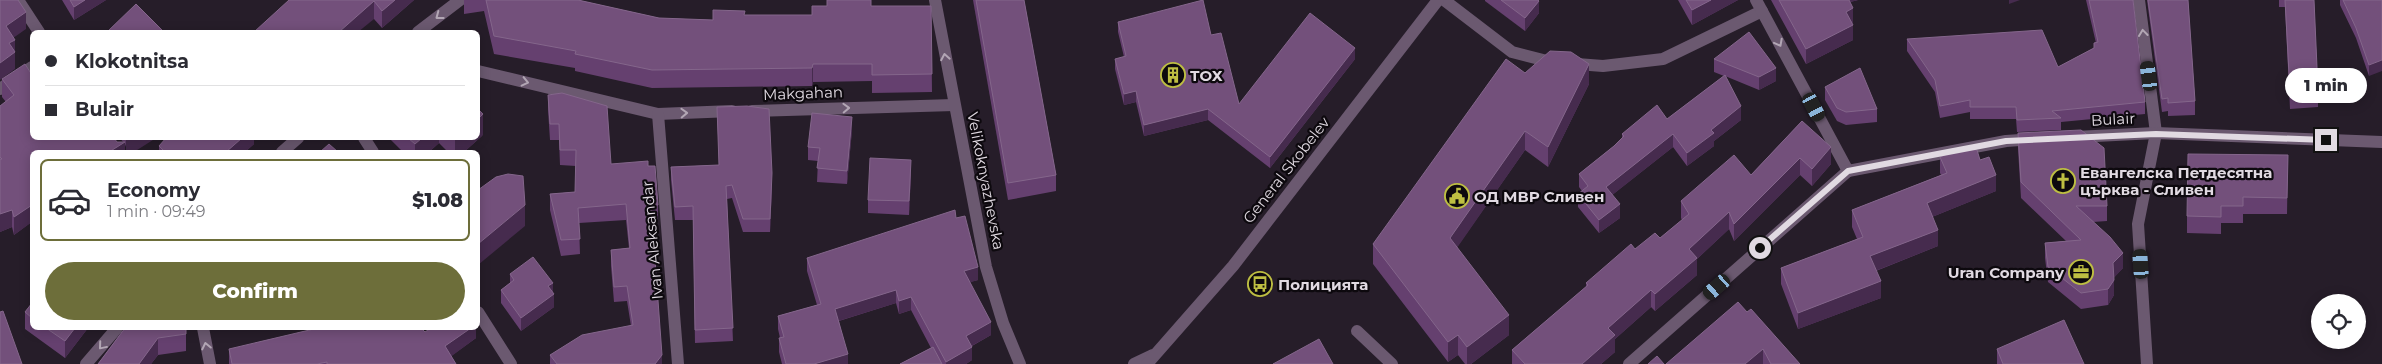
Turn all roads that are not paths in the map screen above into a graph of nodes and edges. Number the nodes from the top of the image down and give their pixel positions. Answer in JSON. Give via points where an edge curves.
{"nodes":[{"id":1,"x":18,"y":0,"type":"edge"},
{"id":2,"x":460,"y":0,"type":"edge"},
{"id":3,"x":935,"y":0,"type":"edge"},
{"id":4,"x":1438,"y":0,"type":"edge"},
{"id":5,"x":1444,"y":0,"type":"edge"},
{"id":6,"x":2139,"y":0,"type":"edge"},
{"id":7,"x":1759,"y":6,"type":"edge"},
{"id":8,"x":38,"y":30,"type":"edge"},
{"id":9,"x":421,"y":30,"type":"edge"},
{"id":10,"x":30,"y":69,"type":"edge"},
{"id":11,"x":480,"y":71,"type":"edge"},
{"id":12,"x":0,"y":89,"type":"edge"},
{"id":13,"x":954,"y":105,"type":"junction"},
{"id":14,"x":658,"y":114,"type":"junction"},
{"id":15,"x":2156,"y":134,"type":"junction"},
{"id":16,"x":2062,"y":138,"type":"edge"},
{"id":17,"x":2044,"y":139,"type":"edge"},
{"id":18,"x":296,"y":140,"type":"edge"},
{"id":19,"x":2382,"y":142,"type":"edge"},
{"id":20,"x":284,"y":150,"type":"edge"},
{"id":21,"x":1848,"y":171,"type":"junction"},
{"id":22,"x":480,"y":315,"type":"edge"},
{"id":23,"x":115,"y":330,"type":"edge"},
{"id":24,"x":203,"y":330,"type":"edge"},
{"id":25,"x":1357,"y":331,"type":"dead end"},
{"id":26,"x":1151,"y":359,"type":"edge"},
{"id":27,"x":86,"y":364,"type":"edge"},
{"id":28,"x":210,"y":364,"type":"edge"},
{"id":29,"x":511,"y":364,"type":"edge"},
{"id":30,"x":678,"y":364,"type":"edge"},
{"id":31,"x":1020,"y":364,"type":"edge"},
{"id":32,"x":1134,"y":364,"type":"edge"},
{"id":33,"x":1392,"y":364,"type":"edge"},
{"id":34,"x":1629,"y":364,"type":"edge"},
{"id":35,"x":2147,"y":364,"type":"edge"}],
"edges":[{"from":1,"to":8,"type":"street"},
{"from":2,"to":9,"type":"street","one_way":true},
{"from":13,"to":3,"type":"street","name":"Velikoknyazhevska","one_way":true},
{"from":4,"to":26,"type":"street","name":"General Skobelev","via":[[1233,266]]},
{"from":5,"to":7,"type":"street","via":[[1512,52],[1551,62],[1603,66],[1663,59]]},
{"from":15,"to":6,"type":"street","one_way":true},
{"from":7,"to":21,"type":"street","one_way":true},
{"from":10,"to":12,"type":"street"},
{"from":11,"to":14,"type":"street","name":"Makgahan","one_way":true},
{"from":14,"to":13,"type":"street","name":"Makgahan","one_way":true},
{"from":13,"to":31,"type":"street","name":"Velikoknyazhevska","via":[[986,267]]},
{"from":14,"to":30,"type":"street","name":"Ivan Aleksandar"},
{"from":15,"to":16,"type":"street","name":"Bulair"},
{"from":15,"to":19,"type":"street","name":"Bulair"},
{"from":15,"to":35,"type":"street","via":[[2138,224]]},
{"from":17,"to":21,"type":"street","via":[[2006,141]]},
{"from":18,"to":20,"type":"street"},
{"from":21,"to":34,"type":"street"},
{"from":22,"to":29,"type":"street"},
{"from":23,"to":27,"type":"street","one_way":true},
{"from":28,"to":24,"type":"street","one_way":true},
{"from":25,"to":33,"type":"street"},
{"from":26,"to":32,"type":"street"}]}
